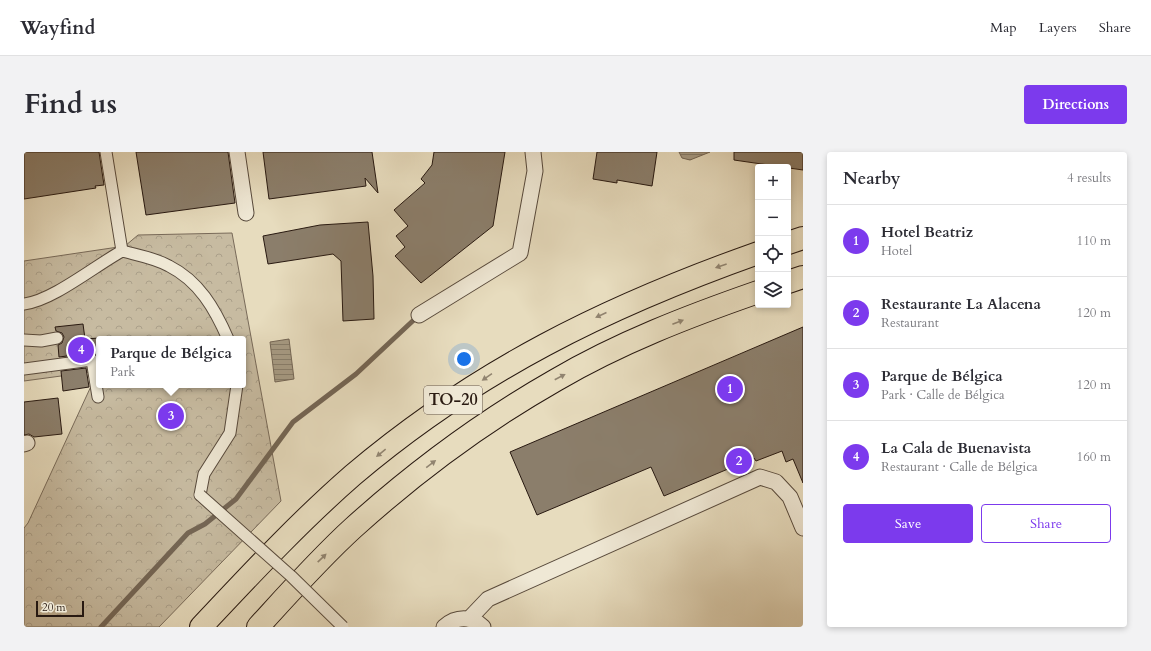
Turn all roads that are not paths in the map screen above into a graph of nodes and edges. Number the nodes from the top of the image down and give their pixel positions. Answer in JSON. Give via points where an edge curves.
{"nodes":[{"id":1,"x":106,"y":152,"type":"edge"},
{"id":2,"x":237,"y":152,"type":"edge"},
{"id":3,"x":533,"y":152,"type":"edge"},
{"id":4,"x":246,"y":213,"type":"dead end"},
{"id":5,"x":803,"y":238,"type":"edge"},
{"id":6,"x":791,"y":242,"type":"edge"},
{"id":7,"x":122,"y":251,"type":"junction"},
{"id":8,"x":755,"y":254,"type":"edge"},
{"id":9,"x":803,"y":277,"type":"edge"},
{"id":10,"x":791,"y":281,"type":"edge"},
{"id":11,"x":755,"y":293,"type":"edge"},
{"id":12,"x":24,"y":304,"type":"edge"},
{"id":13,"x":418,"y":315,"type":"dead end"},
{"id":14,"x":226,"y":336,"type":"edge"},
{"id":15,"x":57,"y":338,"type":"dead end"},
{"id":16,"x":24,"y":340,"type":"edge"},
{"id":17,"x":24,"y":368,"type":"edge"},
{"id":18,"x":96,"y":385,"type":"edge"},
{"id":19,"x":97,"y":388,"type":"edge"},
{"id":20,"x":237,"y":388,"type":"edge"},
{"id":21,"x":98,"y":397,"type":"dead end"},
{"id":22,"x":803,"y":528,"type":"edge"},
{"id":23,"x":276,"y":607,"type":"junction"},
{"id":24,"x":469,"y":619,"type":"junction"},
{"id":25,"x":201,"y":627,"type":"edge"},
{"id":26,"x":258,"y":627,"type":"edge"},
{"id":27,"x":264,"y":627,"type":"edge"},
{"id":28,"x":343,"y":627,"type":"edge"},
{"id":29,"x":444,"y":627,"type":"edge"},
{"id":30,"x":483,"y":627,"type":"edge"}],
"edges":[{"from":1,"to":7,"type":"street"},
{"from":2,"to":4,"type":"street"},
{"from":3,"to":13,"type":"street","via":[[535,171],[520,254]]},
{"from":5,"to":6,"type":"highway"},
{"from":7,"to":12,"type":"street","via":[[55,294],[34,303]]},
{"from":7,"to":14,"type":"street","via":[[169,266],[190,280],[209,301]]},
{"from":8,"to":25,"type":"highway","number":"TO-20","one_way":true,"via":[[690,277],[596,318],[494,372],[446,404],[353,475],[290,533]]},
{"from":9,"to":10,"type":"highway"},
{"from":23,"to":11,"type":"highway","number":"TO-20","one_way":true,"via":[[347,533],[459,442],[556,380],[659,330]]},
{"from":15,"to":16,"type":"street"},
{"from":17,"to":18,"type":"street","via":[[92,360]]},
{"from":19,"to":21,"type":"street"},
{"from":20,"to":28,"type":"street","bridge":true,"via":[[230,433],[204,474],[200,495],[291,576]]},
{"from":22,"to":24,"type":"street","via":[[790,498],[776,482],[760,477],[488,599]]},
{"from":23,"to":26,"type":"highway","number":"TO-20"},
{"from":23,"to":27,"type":"highway"},
{"from":24,"to":29,"type":"street","via":[[461,618]]},
{"from":24,"to":30,"type":"street"}]}
